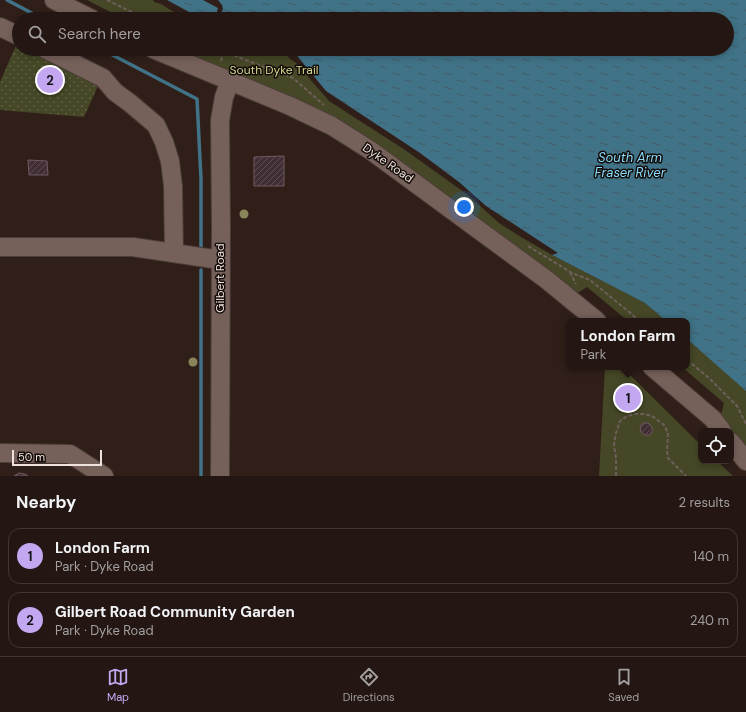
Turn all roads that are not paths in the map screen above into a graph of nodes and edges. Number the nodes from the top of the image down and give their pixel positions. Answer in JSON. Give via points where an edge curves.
{"nodes":[{"id":1,"x":54,"y":0,"type":"edge"},
{"id":2,"x":78,"y":12,"type":"edge"},
{"id":3,"x":0,"y":27,"type":"edge"},
{"id":4,"x":12,"y":33,"type":"edge"},
{"id":5,"x":59,"y":56,"type":"edge"},
{"id":6,"x":182,"y":56,"type":"edge"},
{"id":7,"x":230,"y":81,"type":"junction"},
{"id":8,"x":0,"y":247,"type":"edge"},
{"id":9,"x":174,"y":253,"type":"junction"},
{"id":10,"x":220,"y":260,"type":"junction"},
{"id":11,"x":592,"y":318,"type":"edge"},
{"id":12,"x":655,"y":370,"type":"edge"},
{"id":13,"x":720,"y":428,"type":"edge"},
{"id":14,"x":734,"y":446,"type":"edge"},
{"id":15,"x":0,"y":453,"type":"edge"},
{"id":16,"x":746,"y":461,"type":"edge"},
{"id":17,"x":104,"y":476,"type":"edge"},
{"id":18,"x":220,"y":476,"type":"edge"}],
"edges":[{"from":1,"to":2,"type":"street"},
{"from":3,"to":4,"type":"street"},
{"from":5,"to":9,"type":"street","via":[[103,78],[115,92],[156,125],[170,161]]},
{"from":6,"to":7,"type":"street","name":"Dyke Road"},
{"from":7,"to":10,"type":"street","name":"Gilbert Road","via":[[220,120]]},
{"from":7,"to":11,"type":"street","name":"Dyke Road","via":[[332,126],[370,150],[547,280]]},
{"from":8,"to":9,"type":"street","via":[[133,247]]},
{"from":9,"to":10,"type":"street"},
{"from":10,"to":18,"type":"street","name":"Gilbert Road"},
{"from":12,"to":13,"type":"street"},
{"from":14,"to":16,"type":"street"},
{"from":15,"to":17,"type":"street","via":[[70,454]]}]}
